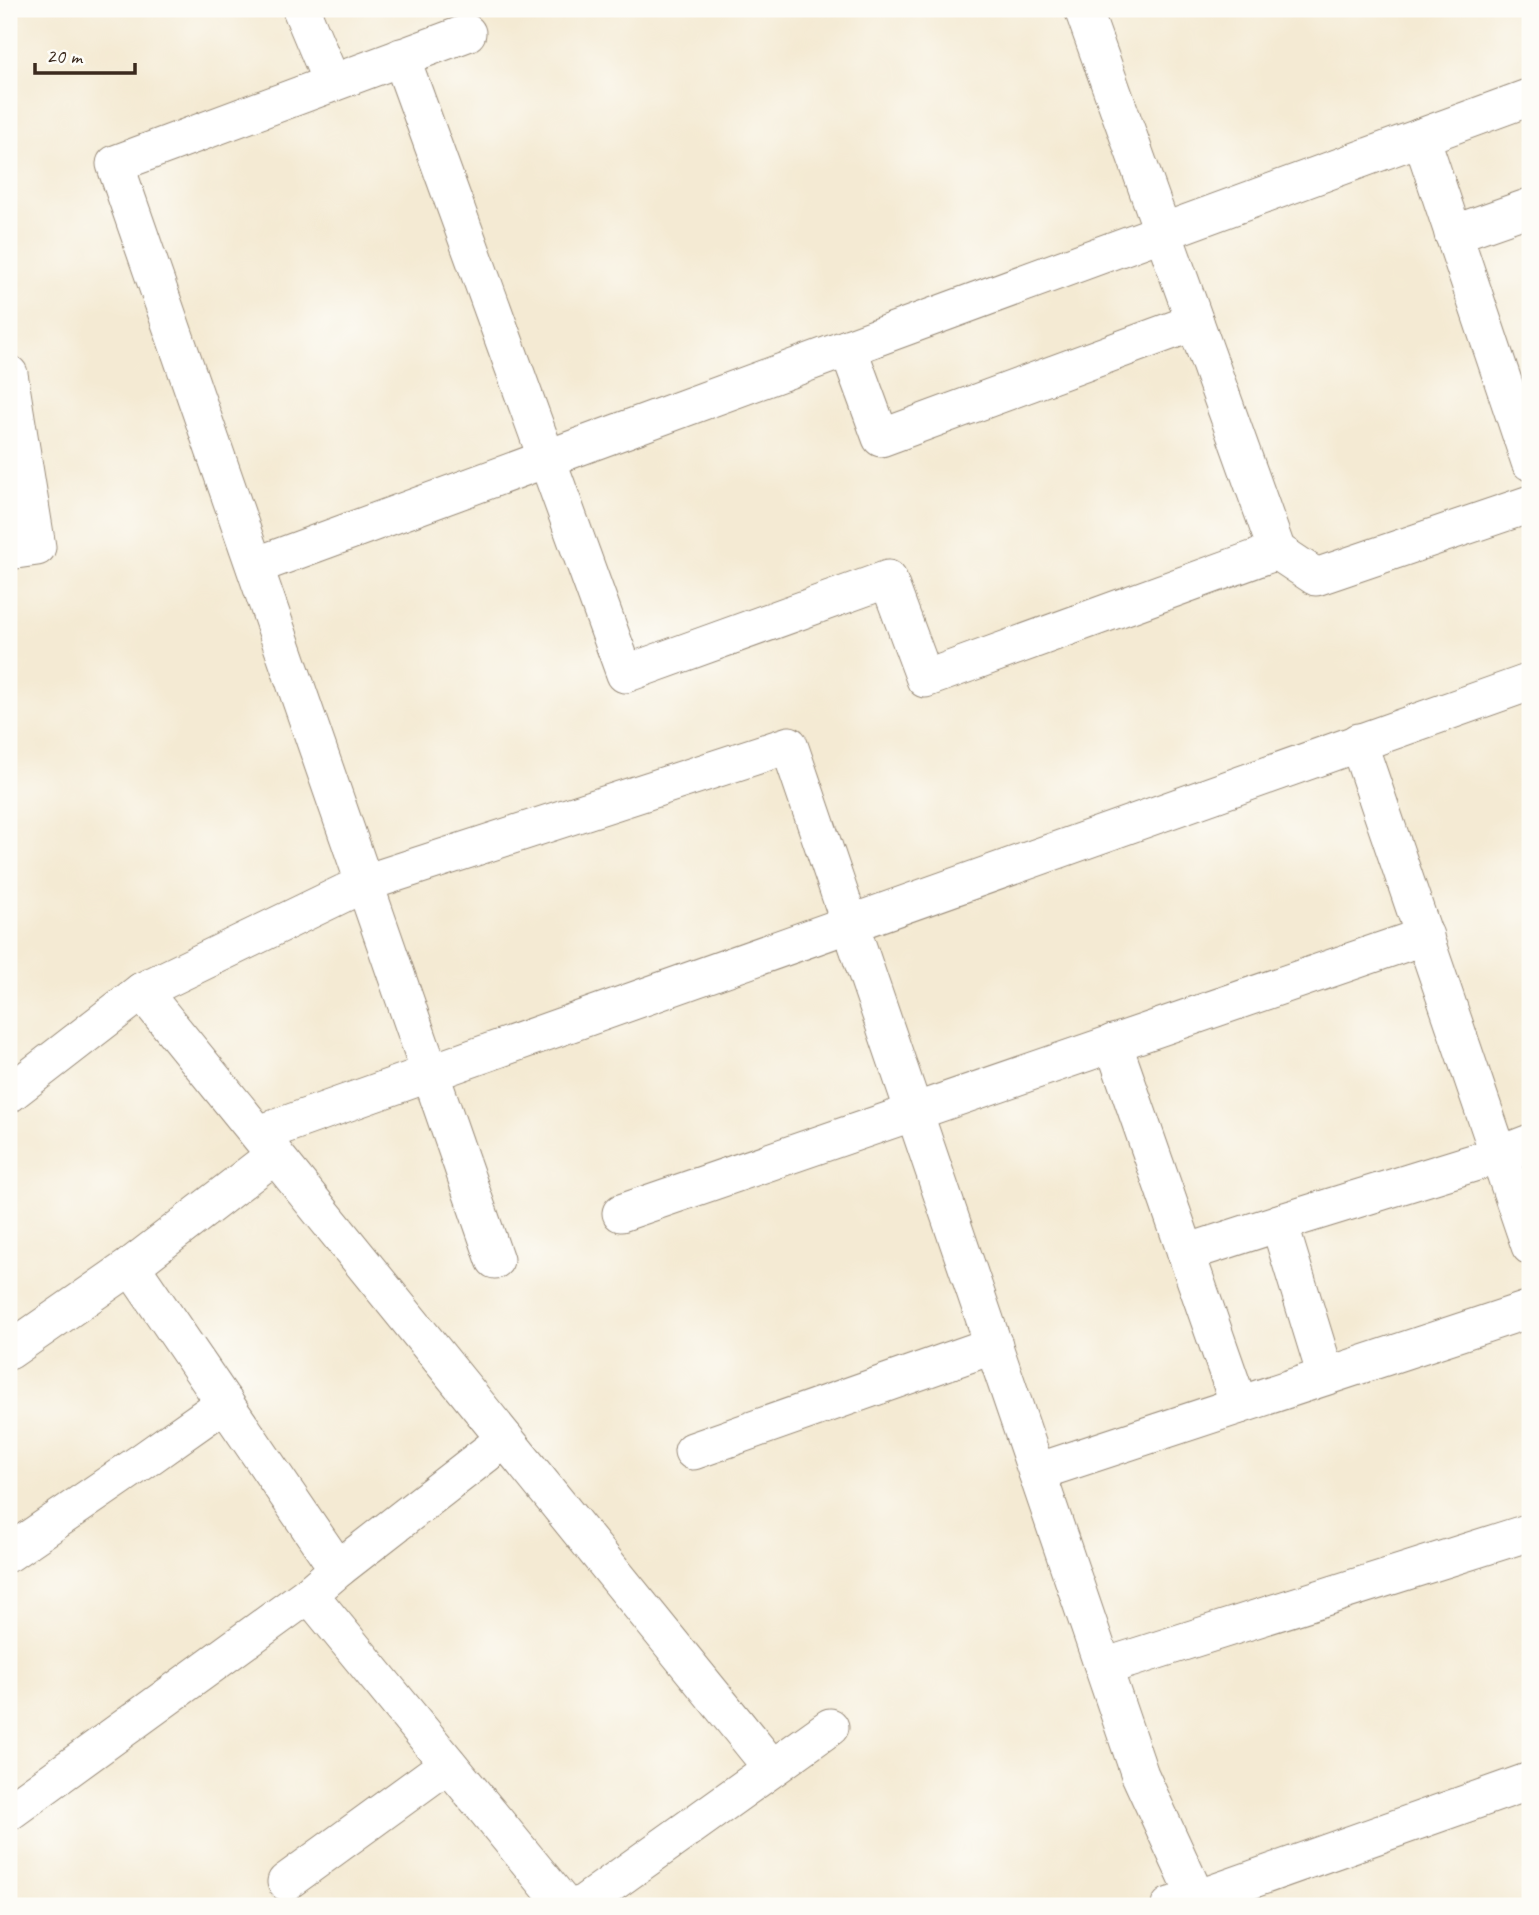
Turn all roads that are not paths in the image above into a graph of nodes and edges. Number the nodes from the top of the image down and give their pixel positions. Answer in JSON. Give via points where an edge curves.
{"nodes":[{"id":1,"x":300,"y":9,"type":"edge"},
{"id":2,"x":1084,"y":12,"type":"dead end"},
{"id":3,"x":467,"y":33,"type":"dead end"},
{"id":4,"x":401,"y":57,"type":"junction"},
{"id":5,"x":332,"y":83,"type":"junction"},
{"id":6,"x":1530,"y":97,"type":"edge"},
{"id":7,"x":1421,"y":137,"type":"junction"},
{"id":8,"x":1530,"y":207,"type":"edge"},
{"id":9,"x":1163,"y":232,"type":"junction"},
{"id":10,"x":1453,"y":234,"type":"junction"},
{"id":11,"x":1195,"y":322,"type":"junction"},
{"id":12,"x":848,"y":348,"type":"junction"},
{"id":13,"x":9,"y":374,"type":"edge"},
{"id":14,"x":1529,"y":454,"type":"edge"},
{"id":15,"x":546,"y":459,"type":"junction"},
{"id":16,"x":1530,"y":504,"type":"edge"},
{"id":17,"x":9,"y":551,"type":"edge"},
{"id":18,"x":1277,"y":551,"type":"junction"},
{"id":19,"x":255,"y":566,"type":"junction"},
{"id":20,"x":1530,"y":681,"type":"edge"},
{"id":21,"x":1359,"y":742,"type":"junction"},
{"id":22,"x":365,"y":883,"type":"junction"},
{"id":23,"x":850,"y":923,"type":"junction"},
{"id":24,"x":1425,"y":936,"type":"junction"},
{"id":25,"x":142,"y":990,"type":"junction"},
{"id":26,"x":1113,"y":1043,"type":"junction"},
{"id":27,"x":430,"y":1073,"type":"junction"},
{"id":28,"x":9,"y":1094,"type":"edge"},
{"id":29,"x":914,"y":1112,"type":"junction"},
{"id":30,"x":267,"y":1144,"type":"junction"},
{"id":31,"x":1515,"y":1149,"type":"edge"},
{"id":32,"x":621,"y":1213,"type":"dead end"},
{"id":33,"x":1279,"y":1223,"type":"junction"},
{"id":34,"x":1530,"y":1246,"type":"edge"},
{"id":35,"x":1186,"y":1253,"type":"junction"},
{"id":36,"x":495,"y":1260,"type":"dead end"},
{"id":37,"x":131,"y":1266,"type":"junction"},
{"id":38,"x":1530,"y":1308,"type":"edge"},
{"id":39,"x":993,"y":1345,"type":"junction"},
{"id":40,"x":9,"y":1350,"type":"edge"},
{"id":41,"x":1326,"y":1376,"type":"junction"},
{"id":42,"x":225,"y":1403,"type":"junction"},
{"id":43,"x":1239,"y":1405,"type":"junction"},
{"id":44,"x":505,"y":1439,"type":"junction"},
{"id":45,"x":693,"y":1451,"type":"dead end"},
{"id":46,"x":1037,"y":1472,"type":"junction"},
{"id":47,"x":1530,"y":1532,"type":"edge"},
{"id":48,"x":9,"y":1553,"type":"edge"},
{"id":49,"x":338,"y":1569,"type":"junction"},
{"id":50,"x":309,"y":1594,"type":"junction"},
{"id":51,"x":1104,"y":1667,"type":"junction"},
{"id":52,"x":830,"y":1727,"type":"dead end"},
{"id":53,"x":448,"y":1764,"type":"junction"},
{"id":54,"x":772,"y":1768,"type":"junction"},
{"id":55,"x":1530,"y":1781,"type":"edge"},
{"id":56,"x":9,"y":1812,"type":"edge"},
{"id":57,"x":286,"y":1882,"type":"dead end"},
{"id":58,"x":1183,"y":1903,"type":"edge"},
{"id":59,"x":565,"y":1906,"type":"edge"},
{"id":60,"x":580,"y":1906,"type":"edge"}],
"edges":[{"from":1,"to":5,"type":"street"},
{"from":2,"to":9,"type":"street"},
{"from":3,"to":4,"type":"street"},
{"from":4,"to":5,"type":"street"},
{"from":4,"to":15,"type":"street"},
{"from":5,"to":19,"type":"street","via":[[116,164]]},
{"from":6,"to":7,"type":"street"},
{"from":7,"to":9,"type":"street"},
{"from":7,"to":10,"type":"street"},
{"from":8,"to":10,"type":"street"},
{"from":9,"to":11,"type":"street"},
{"from":9,"to":12,"type":"street"},
{"from":10,"to":14,"type":"street"},
{"from":11,"to":12,"type":"street","via":[[881,438]]},
{"from":11,"to":18,"type":"street"},
{"from":12,"to":15,"type":"street"},
{"from":13,"to":17,"type":"street","via":[[37,547]]},
{"from":15,"to":18,"type":"street","via":[[625,674],[888,579],[925,679]]},
{"from":15,"to":19,"type":"street"},
{"from":16,"to":18,"type":"street","via":[[1316,577]]},
{"from":19,"to":22,"type":"street"},
{"from":20,"to":21,"type":"street"},
{"from":21,"to":23,"type":"street"},
{"from":21,"to":24,"type":"street"},
{"from":22,"to":23,"type":"street","via":[[789,746]]},
{"from":22,"to":25,"type":"street"},
{"from":22,"to":27,"type":"street"},
{"from":23,"to":27,"type":"street"},
{"from":23,"to":29,"type":"street"},
{"from":24,"to":26,"type":"street"},
{"from":24,"to":31,"type":"street"},
{"from":25,"to":28,"type":"street"},
{"from":25,"to":30,"type":"street"},
{"from":26,"to":29,"type":"street"},
{"from":26,"to":35,"type":"street"},
{"from":27,"to":30,"type":"street"},
{"from":27,"to":36,"type":"street"},
{"from":29,"to":32,"type":"street"},
{"from":29,"to":39,"type":"street"},
{"from":30,"to":37,"type":"street"},
{"from":30,"to":44,"type":"street"},
{"from":31,"to":33,"type":"street"},
{"from":31,"to":34,"type":"street"},
{"from":33,"to":35,"type":"street"},
{"from":33,"to":41,"type":"street"},
{"from":35,"to":43,"type":"street"},
{"from":37,"to":40,"type":"street"},
{"from":37,"to":42,"type":"street"},
{"from":38,"to":41,"type":"street"},
{"from":39,"to":45,"type":"street"},
{"from":39,"to":46,"type":"street"},
{"from":41,"to":43,"type":"street"},
{"from":42,"to":48,"type":"street"},
{"from":42,"to":49,"type":"street"},
{"from":43,"to":46,"type":"street"},
{"from":44,"to":49,"type":"street"},
{"from":44,"to":54,"type":"street"},
{"from":46,"to":51,"type":"street"},
{"from":47,"to":51,"type":"street"},
{"from":49,"to":50,"type":"street"},
{"from":50,"to":53,"type":"street"},
{"from":50,"to":56,"type":"street"},
{"from":51,"to":58,"type":"street"},
{"from":52,"to":54,"type":"street"},
{"from":53,"to":57,"type":"street"},
{"from":53,"to":59,"type":"street"},
{"from":54,"to":60,"type":"street"},
{"from":55,"to":58,"type":"street"}]}
